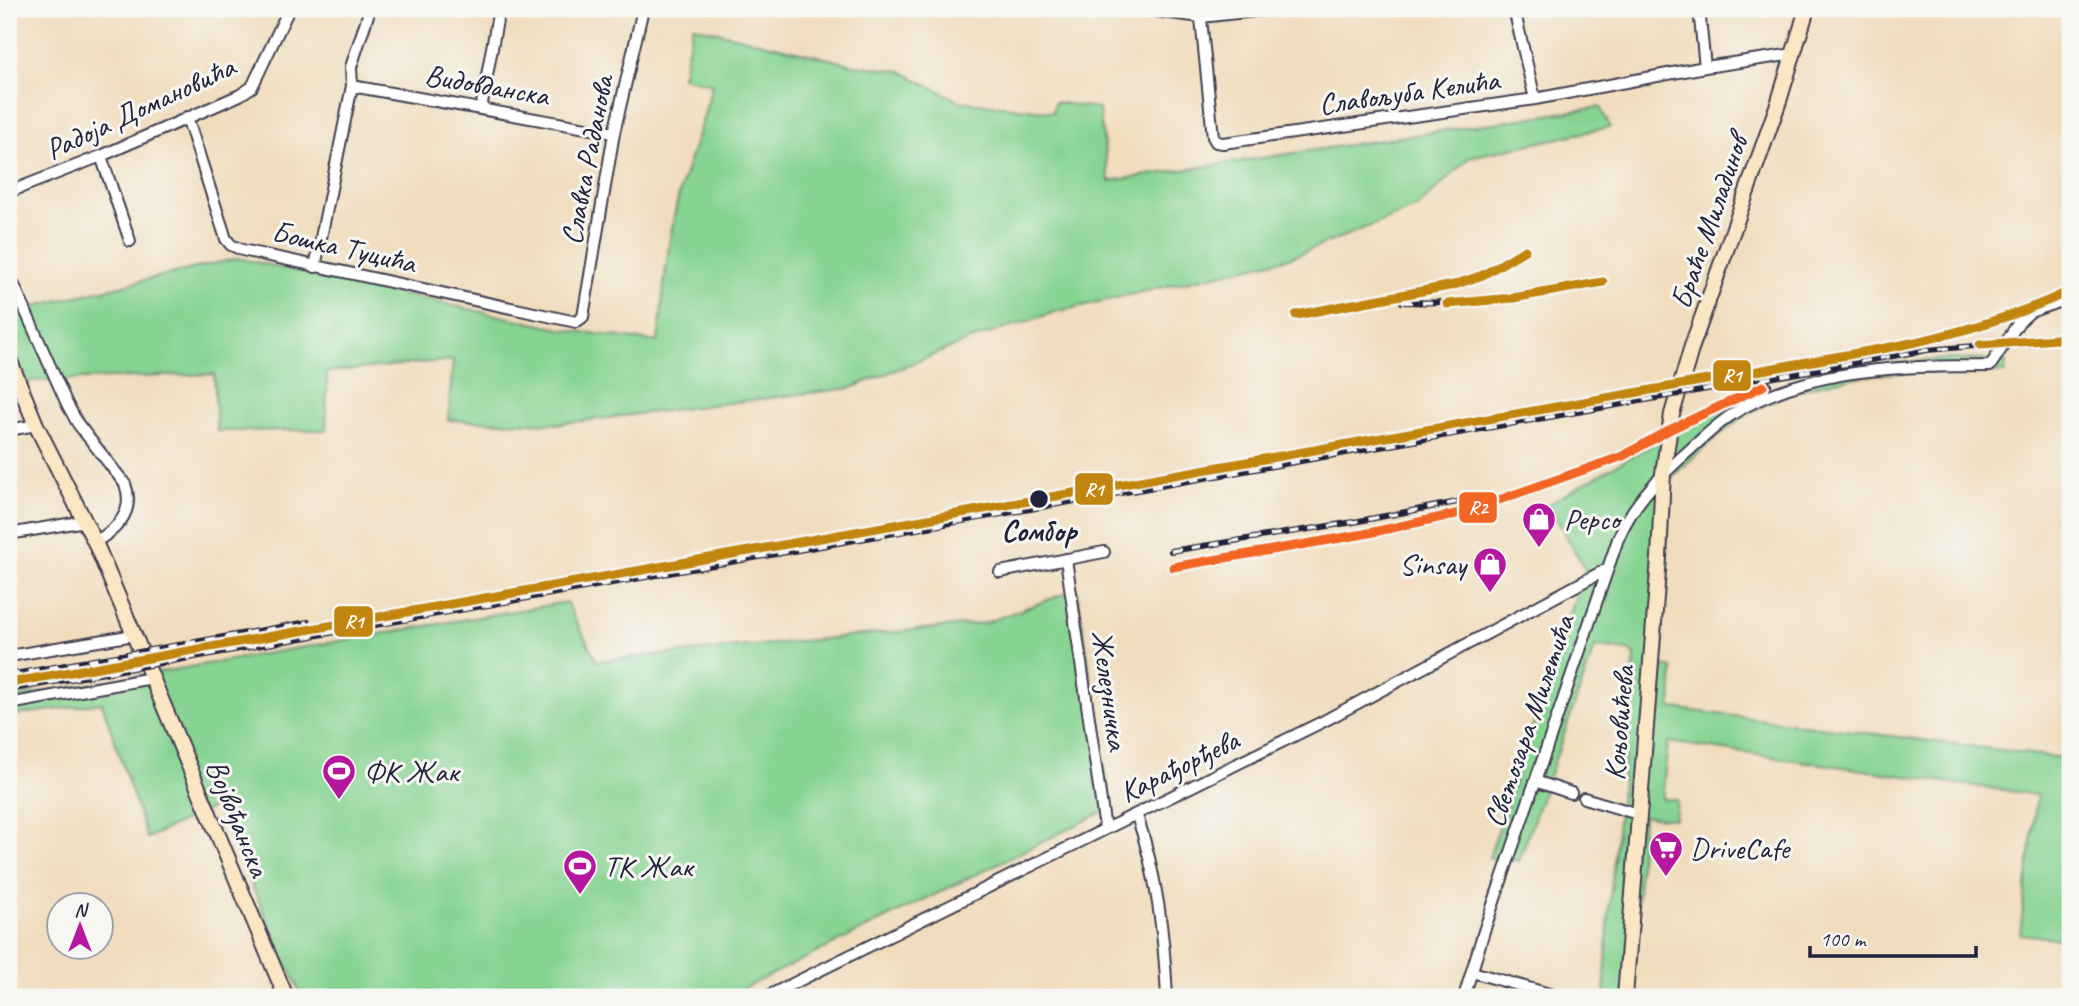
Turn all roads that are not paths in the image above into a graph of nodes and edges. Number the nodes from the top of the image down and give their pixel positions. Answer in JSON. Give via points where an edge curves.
{"nodes":[{"id":1,"x":289,"y":9,"type":"edge"},
{"id":2,"x":370,"y":9,"type":"edge"},
{"id":3,"x":499,"y":9,"type":"edge"},
{"id":4,"x":643,"y":9,"type":"edge"},
{"id":5,"x":1140,"y":9,"type":"edge"},
{"id":6,"x":1273,"y":9,"type":"edge"},
{"id":7,"x":1514,"y":9,"type":"edge"},
{"id":8,"x":1699,"y":9,"type":"edge"},
{"id":9,"x":1807,"y":9,"type":"edge"},
{"id":10,"x":1201,"y":13,"type":"edge"},
{"id":11,"x":1794,"y":54,"type":"junction"},
{"id":12,"x":1705,"y":67,"type":"junction"},
{"id":13,"x":352,"y":86,"type":"junction"},
{"id":14,"x":1535,"y":99,"type":"junction"},
{"id":15,"x":481,"y":109,"type":"junction"},
{"id":16,"x":187,"y":117,"type":"junction"},
{"id":17,"x":614,"y":133,"type":"junction"},
{"id":18,"x":102,"y":156,"type":"junction"},
{"id":19,"x":9,"y":192,"type":"edge"},
{"id":20,"x":130,"y":241,"type":"dead end"},
{"id":21,"x":315,"y":267,"type":"junction"},
{"id":22,"x":9,"y":274,"type":"edge"},
{"id":23,"x":2070,"y":298,"type":"edge"},
{"id":24,"x":580,"y":320,"type":"joint"},
{"id":25,"x":9,"y":359,"type":"edge"},
{"id":26,"x":13,"y":381,"type":"edge"},
{"id":27,"x":36,"y":425,"type":"junction"},
{"id":28,"x":9,"y":430,"type":"edge"},
{"id":29,"x":1666,"y":453,"type":"joint"},
{"id":30,"x":1663,"y":473,"type":"junction"},
{"id":31,"x":85,"y":521,"type":"junction"},
{"id":32,"x":9,"y":534,"type":"edge"},
{"id":33,"x":94,"y":542,"type":"junction"},
{"id":34,"x":1104,"y":552,"type":"dead end"},
{"id":35,"x":1066,"y":559,"type":"junction"},
{"id":36,"x":1607,"y":569,"type":"junction"},
{"id":37,"x":1000,"y":572,"type":"dead end"},
{"id":38,"x":134,"y":635,"type":"junction"},
{"id":39,"x":9,"y":656,"type":"edge"},
{"id":40,"x":152,"y":678,"type":"junction"},
{"id":41,"x":9,"y":704,"type":"edge"},
{"id":42,"x":1535,"y":781,"type":"junction"},
{"id":43,"x":1571,"y":793,"type":"dead end"},
{"id":44,"x":1584,"y":798,"type":"dead end"},
{"id":45,"x":1638,"y":814,"type":"junction"},
{"id":46,"x":1138,"y":816,"type":"junction"},
{"id":47,"x":1105,"y":829,"type":"junction"},
{"id":48,"x":1472,"y":972,"type":"junction"},
{"id":49,"x":286,"y":997,"type":"edge"},
{"id":50,"x":766,"y":997,"type":"edge"},
{"id":51,"x":1167,"y":997,"type":"edge"},
{"id":52,"x":1464,"y":997,"type":"edge"},
{"id":53,"x":1560,"y":997,"type":"edge"},
{"id":54,"x":1625,"y":997,"type":"edge"}],
"edges":[{"from":1,"to":16,"type":"street","name":"Радоја Домановића","via":[[252,87]]},
{"from":2,"to":13,"type":"street","via":[[351,66]]},
{"from":3,"to":15,"type":"street"},
{"from":4,"to":17,"type":"street","name":"Славка Раданова"},
{"from":5,"to":10,"type":"street"},
{"from":6,"to":10,"type":"street"},
{"from":7,"to":14,"type":"street"},
{"from":8,"to":12,"type":"street"},
{"from":9,"to":11,"type":"main road","name":"Браће Миладинов"},
{"from":10,"to":14,"type":"street","name":"Славољуба Келића","via":[[1216,142]]},
{"from":11,"to":12,"type":"street","name":"Славољуба Келића"},
{"from":11,"to":29,"type":"main road","name":"Браће Миладинов","via":[[1675,400]]},
{"from":12,"to":14,"type":"street","name":"Славољуба Келића"},
{"from":13,"to":15,"type":"street","name":"Видовданска"},
{"from":13,"to":21,"type":"street"},
{"from":15,"to":17,"type":"street","name":"Видовданска"},
{"from":16,"to":18,"type":"street","name":"Радоја Домановића"},
{"from":16,"to":21,"type":"street","name":"Бошка Туцића","via":[[231,245]]},
{"from":17,"to":24,"type":"street","name":"Славка Раданова"},
{"from":18,"to":19,"type":"street","name":"Радоја Домановића"},
{"from":18,"to":20,"type":"street"},
{"from":21,"to":24,"type":"street","name":"Бошка Туцића"},
{"from":22,"to":33,"type":"street","via":[[66,404],[129,495],[125,518]]},
{"from":23,"to":30,"type":"street","name":"Светозара Милетића","via":[[2030,312],[1990,366],[1858,373],[1774,393],[1721,423]]},
{"from":25,"to":26,"type":"main road","name":"Војвођанска"},
{"from":26,"to":27,"type":"main road","name":"Војвођанска"},
{"from":27,"to":28,"type":"street"},
{"from":27,"to":31,"type":"main road","name":"Војвођанска"},
{"from":29,"to":30,"type":"main road","name":"Коњовићева"},
{"from":30,"to":36,"type":"street","name":"Светозара Милетића","via":[[1627,516]]},
{"from":30,"to":45,"type":"main road","name":"Коњовићева"},
{"from":31,"to":32,"type":"street"},
{"from":31,"to":33,"type":"main road","name":"Војвођанска"},
{"from":33,"to":38,"type":"main road","name":"Војвођанска"},
{"from":34,"to":35,"type":"street"},
{"from":35,"to":37,"type":"street"},
{"from":35,"to":47,"type":"street","name":"Железничка"},
{"from":36,"to":42,"type":"street","name":"Светозара Милетића"},
{"from":36,"to":46,"type":"street","name":"Карађорђева"},
{"from":38,"to":39,"type":"street"},
{"from":38,"to":40,"type":"main road","name":"Војвођанска"},
{"from":40,"to":41,"type":"street"},
{"from":40,"to":49,"type":"main road","name":"Војвођанска"},
{"from":42,"to":43,"type":"street"},
{"from":42,"to":48,"type":"street","name":"Светозара Милетића"},
{"from":44,"to":45,"type":"street"},
{"from":45,"to":54,"type":"main road","name":"Коњовићева"},
{"from":46,"to":47,"type":"street","name":"Карађорђева"},
{"from":46,"to":51,"type":"street","via":[[1161,913]]},
{"from":47,"to":50,"type":"street","name":"Карађорђева"},
{"from":48,"to":52,"type":"street","name":"Светозара Милетића"},
{"from":48,"to":53,"type":"street"}]}
